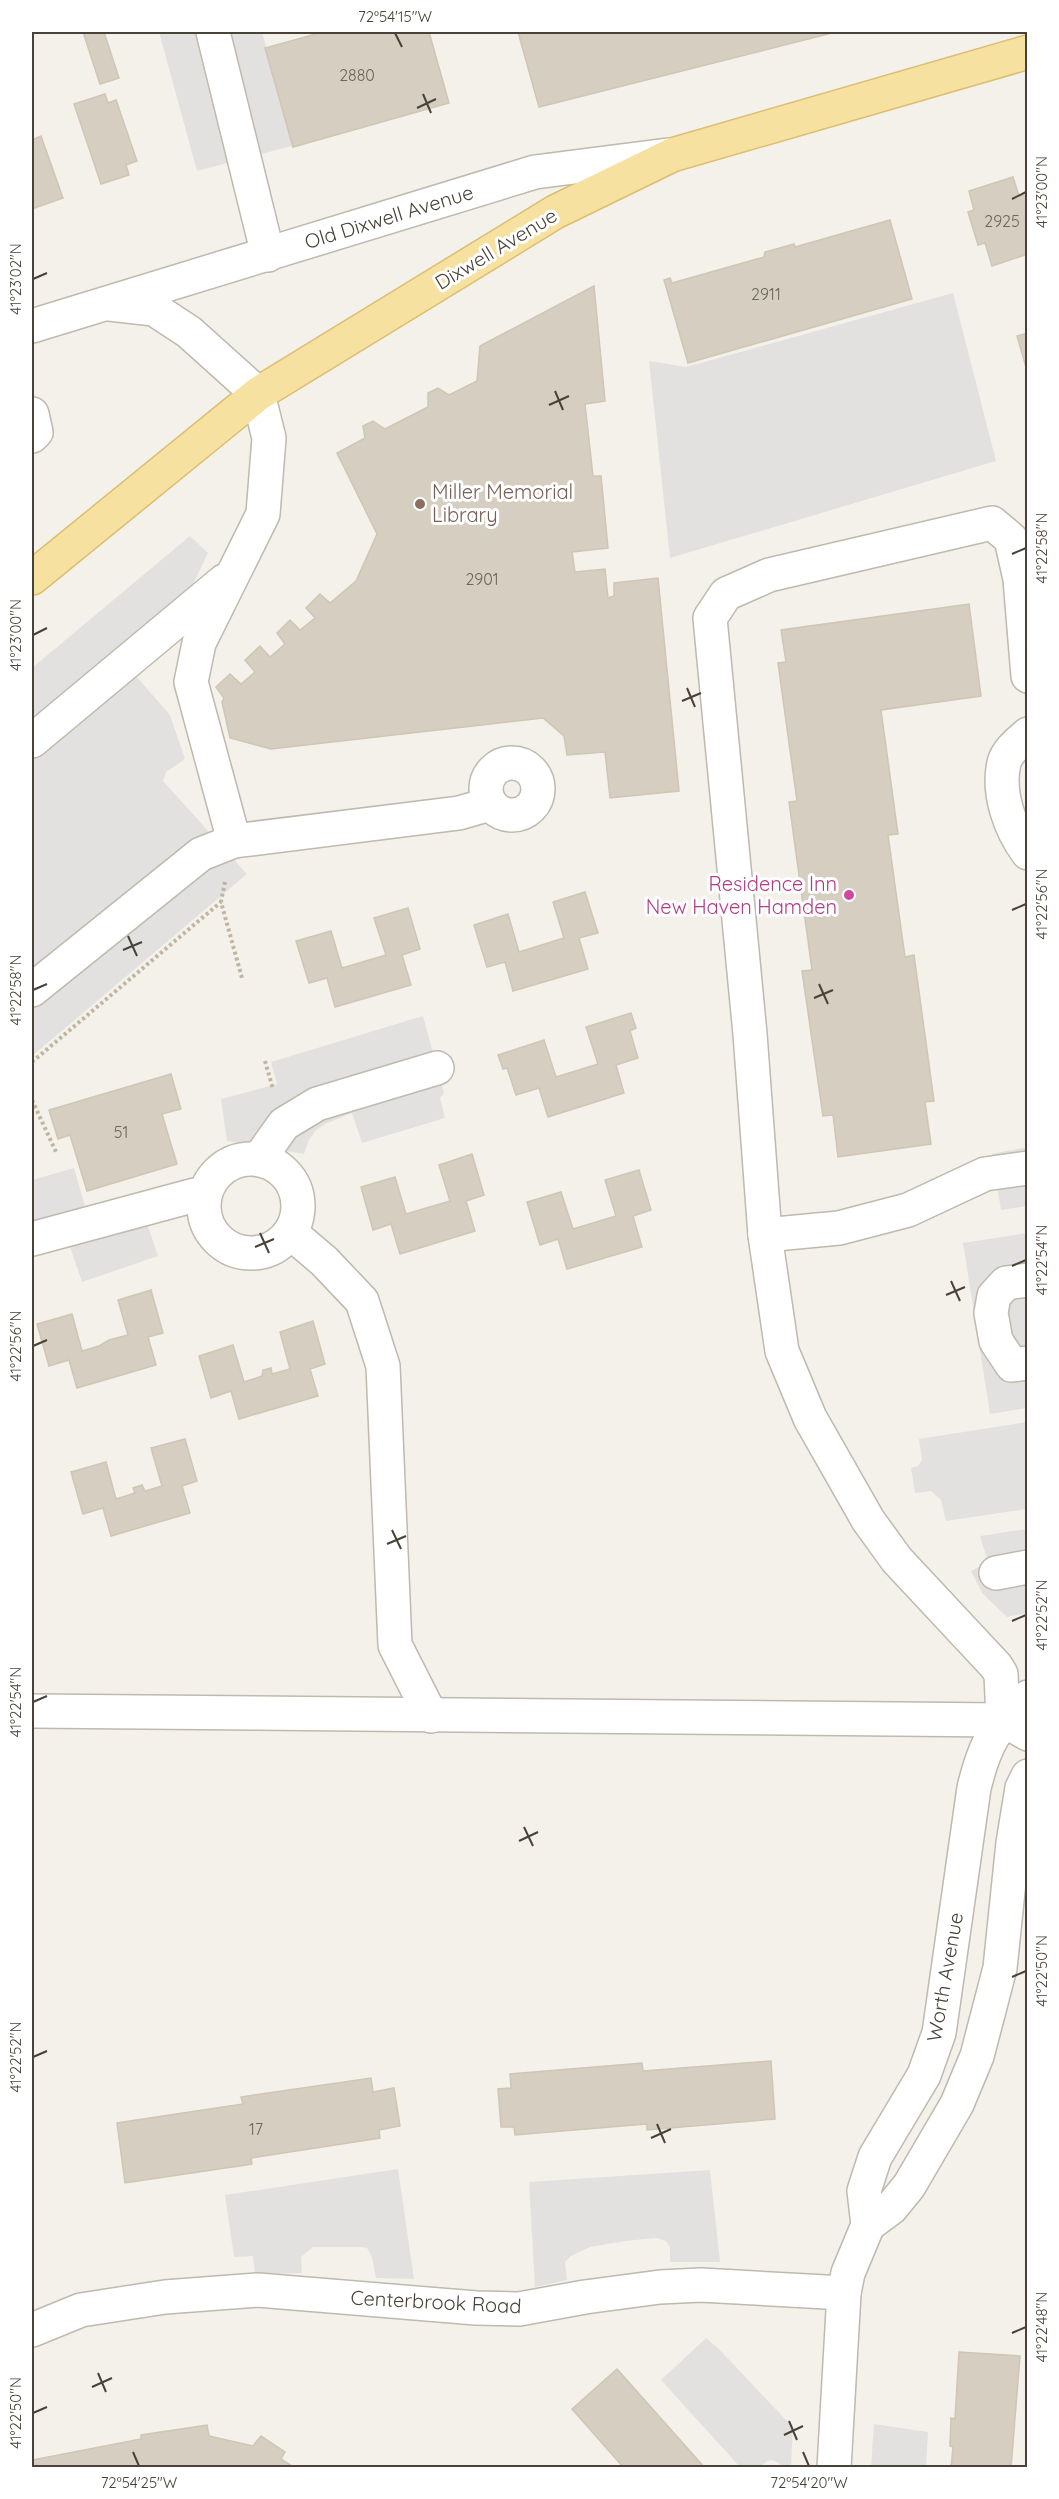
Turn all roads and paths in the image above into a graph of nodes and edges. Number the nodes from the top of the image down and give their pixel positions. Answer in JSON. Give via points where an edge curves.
{"nodes":[{"id":1,"x":213,"y":32,"type":"edge"},
{"id":2,"x":1028,"y":52,"type":"edge"},
{"id":3,"x":672,"y":155,"type":"junction"},
{"id":4,"x":268,"y":255,"type":"junction"},
{"id":5,"x":110,"y":304,"type":"junction"},
{"id":6,"x":32,"y":326,"type":"edge"},
{"id":7,"x":258,"y":394,"type":"junction"},
{"id":8,"x":32,"y":414,"type":"edge"},
{"id":9,"x":32,"y":436,"type":"edge"},
{"id":10,"x":235,"y":572,"type":"junction"},
{"id":11,"x":32,"y":578,"type":"edge"},
{"id":12,"x":1028,"y":676,"type":"edge"},
{"id":13,"x":1028,"y":734,"type":"edge"},
{"id":14,"x":32,"y":741,"type":"edge"},
{"id":15,"x":490,"y":804,"type":"dead end"},
{"id":16,"x":234,"y":841,"type":"junction"},
{"id":17,"x":1028,"y":853,"type":"edge"},
{"id":18,"x":243,"y":978,"type":"dead end"},
{"id":19,"x":32,"y":990,"type":"edge"},
{"id":20,"x":32,"y":1062,"type":"edge"},
{"id":21,"x":437,"y":1068,"type":"dead end"},
{"id":22,"x":32,"y":1100,"type":"edge"},
{"id":23,"x":57,"y":1154,"type":"dead end"},
{"id":24,"x":259,"y":1159,"type":"junction"},
{"id":25,"x":1028,"y":1168,"type":"edge"},
{"id":26,"x":204,"y":1197,"type":"junction"},
{"id":27,"x":291,"y":1233,"type":"junction"},
{"id":28,"x":765,"y":1234,"type":"junction"},
{"id":29,"x":32,"y":1239,"type":"edge"},
{"id":30,"x":1028,"y":1280,"type":"edge"},
{"id":31,"x":1028,"y":1363,"type":"edge"},
{"id":32,"x":1028,"y":1697,"type":"edge"},
{"id":33,"x":32,"y":1711,"type":"edge"},
{"id":34,"x":432,"y":1716,"type":"junction"},
{"id":35,"x":1015,"y":1727,"type":"edge"},
{"id":36,"x":1028,"y":1776,"type":"edge"},
{"id":37,"x":1020,"y":1843,"type":"edge"},
{"id":38,"x":868,"y":2225,"type":"junction"},
{"id":39,"x":844,"y":2293,"type":"junction"},
{"id":40,"x":32,"y":2330,"type":"edge"},
{"id":41,"x":834,"y":2468,"type":"edge"}],
"edges":[{"from":1,"to":4,"type":"street"},
{"from":2,"to":3,"type":"main road","name":"Dixwell Avenue"},
{"from":3,"to":4,"type":"street","name":"Old Dixwell Avenue","via":[[535,172]]},
{"from":3,"to":7,"type":"main road","name":"Dixwell Avenue","via":[[555,212]]},
{"from":4,"to":5,"type":"street","name":"Old Dixwell Avenue"},
{"from":5,"to":6,"type":"street","name":"Old Dixwell Avenue"},
{"from":5,"to":7,"type":"street","name":"Old Dixwell Avenue","via":[[154,309],[189,332]]},
{"from":7,"to":10,"type":"street","via":[[269,438],[263,514]]},
{"from":7,"to":11,"type":"main road","name":"Dixwell Avenue"},
{"from":8,"to":9,"type":"street","via":[[36,432]]},
{"from":10,"to":14,"type":"street"},
{"from":10,"to":16,"type":"street","via":[[200,643],[191,682]]},
{"from":12,"to":28,"type":"street","via":[[1020,579],[1011,539],[992,523],[769,575],[726,594],[710,618]]},
{"from":13,"to":17,"type":"street","via":[[1012,748],[1004,762],[1003,783],[1011,826]]},
{"from":15,"to":16,"type":"street","via":[[459,813]]},
{"from":16,"to":19,"type":"street","via":[[201,854]]},
{"from":18,"to":20,"type":"path","via":[[220,902]]},
{"from":21,"to":24,"type":"street","via":[[317,1104],[284,1124]]},
{"from":22,"to":23,"type":"path"},
{"from":24,"to":26,"type":"street","via":[[241,1159],[224,1167],[211,1180]]},
{"from":24,"to":27,"type":"street","via":[[282,1169],[296,1190],[298,1215]]},
{"from":25,"to":28,"type":"street","via":[[985,1174],[908,1210],[839,1228]]},
{"from":26,"to":27,"type":"street","via":[[208,1227],[236,1251],[260,1253],[277,1246]]},
{"from":26,"to":29,"type":"street","via":[[195,1195]]},
{"from":27,"to":34,"type":"street","via":[[363,1301],[383,1366],[395,1645]]},
{"from":28,"to":35,"type":"street","via":[[782,1352],[810,1418],[868,1520],[891,1552],[996,1666]]},
{"from":30,"to":31,"type":"street","via":[[1006,1283],[994,1296],[991,1313],[996,1341],[1012,1365]]},
{"from":32,"to":35,"type":"street","name":"Worth Avenue"},
{"from":33,"to":34,"type":"street"},
{"from":34,"to":35,"type":"street"},
{"from":35,"to":38,"type":"street","name":"Worth Avenue","via":[[982,1754],[939,2033],[924,2075],[875,2157],[864,2191]]},
{"from":36,"to":37,"type":"street","via":[[1022,1788]]},
{"from":37,"to":38,"type":"street","via":[[1000,1968],[977,2056],[957,2104],[909,2186],[891,2208]]},
{"from":38,"to":39,"type":"street","name":"Worth Avenue"},
{"from":39,"to":40,"type":"street","name":"Centerbrook Road","via":[[700,2285],[519,2309],[258,2290],[165,2297],[81,2310]]},
{"from":39,"to":41,"type":"street","name":"Worth Avenue"}]}
